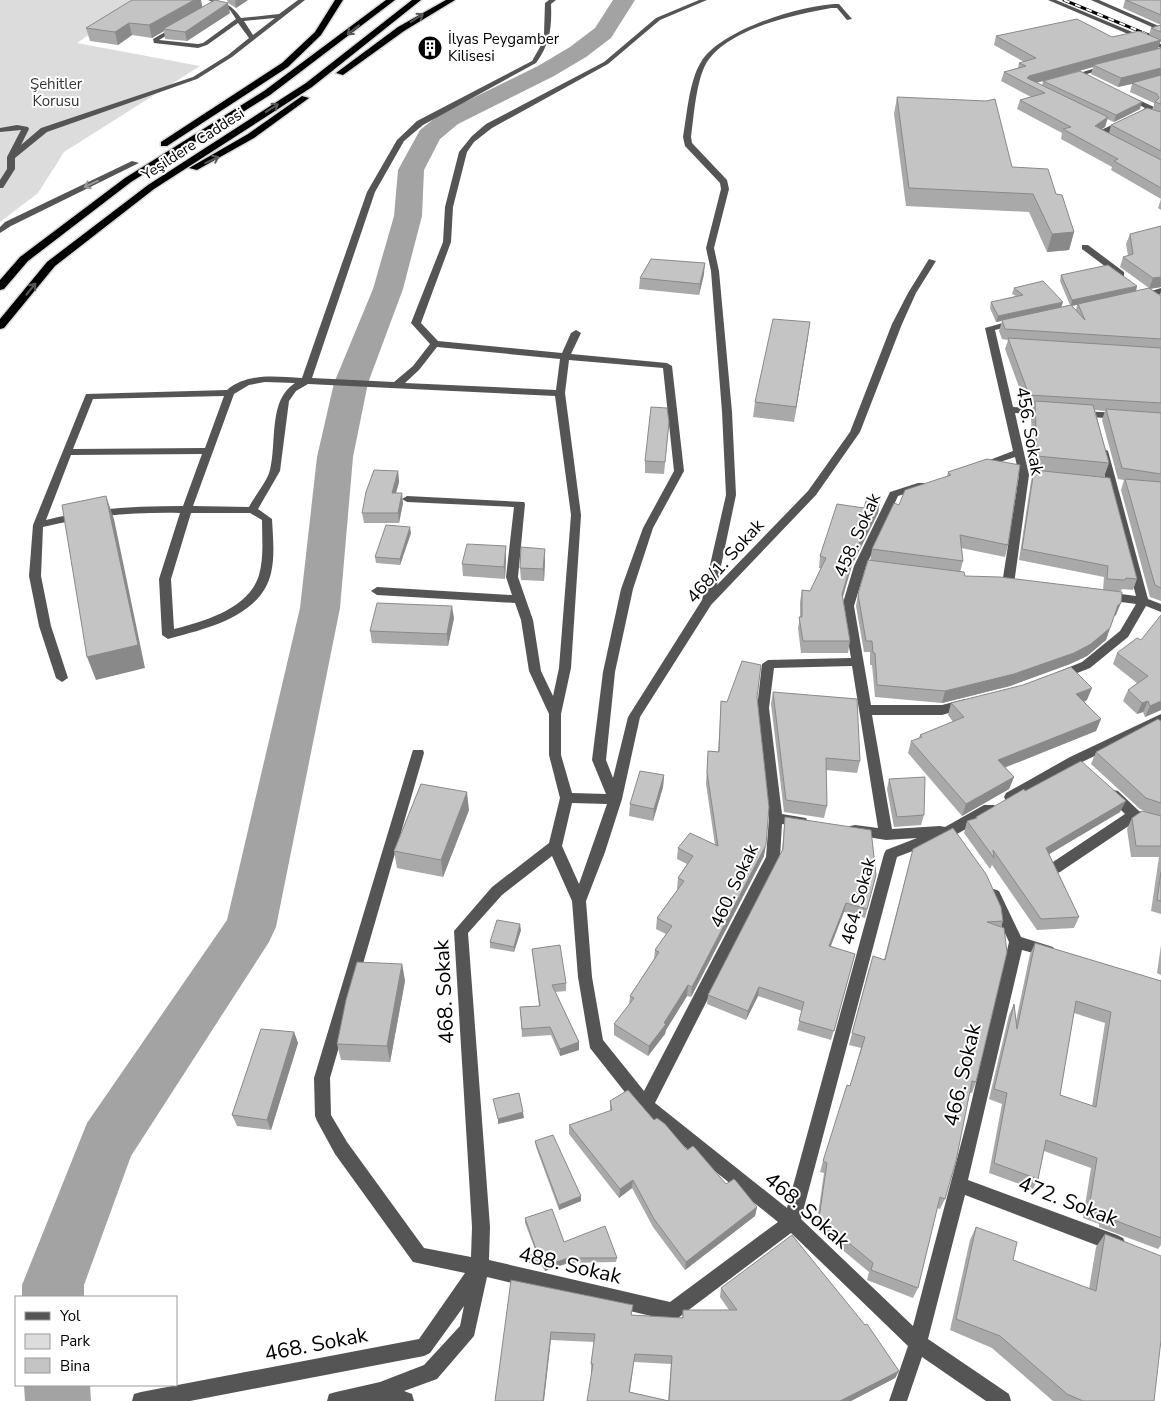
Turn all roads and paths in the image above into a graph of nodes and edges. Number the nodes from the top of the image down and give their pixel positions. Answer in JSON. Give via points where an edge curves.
{"nodes":[{"id":1,"x":211,"y":0,"type":"edge"},
{"id":2,"x":302,"y":0,"type":"edge"},
{"id":3,"x":339,"y":0,"type":"edge"},
{"id":4,"x":391,"y":0,"type":"edge"},
{"id":5,"x":417,"y":0,"type":"edge"},
{"id":6,"x":451,"y":0,"type":"edge"},
{"id":7,"x":553,"y":0,"type":"edge"},
{"id":8,"x":704,"y":0,"type":"edge"},
{"id":9,"x":1051,"y":0,"type":"edge"},
{"id":10,"x":1094,"y":0,"type":"edge"},
{"id":11,"x":219,"y":2,"type":"edge"},
{"id":12,"x":211,"y":8,"type":"edge"},
{"id":13,"x":279,"y":16,"type":"junction"},
{"id":14,"x":849,"y":19,"type":"dead end"},
{"id":15,"x":238,"y":20,"type":"junction"},
{"id":16,"x":187,"y":22,"type":"edge"},
{"id":17,"x":1161,"y":29,"type":"edge"},
{"id":18,"x":251,"y":37,"type":"junction"},
{"id":19,"x":1161,"y":46,"type":"edge"},
{"id":20,"x":1161,"y":52,"type":"edge"},
{"id":21,"x":1152,"y":54,"type":"edge"},
{"id":22,"x":1115,"y":64,"type":"edge"},
{"id":23,"x":1078,"y":74,"type":"junction"},
{"id":24,"x":1059,"y":80,"type":"edge"},
{"id":25,"x":1094,"y":81,"type":"edge"},
{"id":26,"x":1125,"y":89,"type":"edge"},
{"id":27,"x":1144,"y":113,"type":"junction"},
{"id":28,"x":1152,"y":116,"type":"edge"},
{"id":29,"x":1106,"y":123,"type":"edge"},
{"id":30,"x":1114,"y":127,"type":"junction"},
{"id":31,"x":0,"y":130,"type":"edge"},
{"id":32,"x":1106,"y":139,"type":"edge"},
{"id":33,"x":11,"y":157,"type":"junction"},
{"id":34,"x":144,"y":158,"type":"junction"},
{"id":35,"x":0,"y":186,"type":"edge"},
{"id":36,"x":151,"y":187,"type":"junction"},
{"id":37,"x":0,"y":232,"type":"edge"},
{"id":38,"x":1085,"y":247,"type":"dead end"},
{"id":39,"x":24,"y":259,"type":"junction"},
{"id":40,"x":932,"y":261,"type":"dead end"},
{"id":41,"x":1132,"y":283,"type":"edge"},
{"id":42,"x":0,"y":287,"type":"edge"},
{"id":43,"x":1161,"y":291,"type":"edge"},
{"id":44,"x":1144,"y":292,"type":"junction"},
{"id":45,"x":1129,"y":298,"type":"edge"},
{"id":46,"x":1161,"y":304,"type":"edge"},
{"id":47,"x":1027,"y":320,"type":"edge"},
{"id":48,"x":0,"y":326,"type":"edge"},
{"id":49,"x":576,"y":333,"type":"dead end"},
{"id":50,"x":435,"y":344,"type":"junction"},
{"id":51,"x":565,"y":356,"type":"junction"},
{"id":52,"x":306,"y":381,"type":"junction"},
{"id":53,"x":397,"y":385,"type":"junction"},
{"id":54,"x":230,"y":393,"type":"junction"},
{"id":55,"x":560,"y":393,"type":"junction"},
{"id":56,"x":1010,"y":410,"type":"junction"},
{"id":57,"x":1132,"y":417,"type":"edge"},
{"id":58,"x":1101,"y":441,"type":"edge"},
{"id":59,"x":67,"y":452,"type":"junction"},
{"id":60,"x":208,"y":452,"type":"junction"},
{"id":61,"x":1017,"y":453,"type":"junction"},
{"id":62,"x":970,"y":469,"type":"edge"},
{"id":63,"x":932,"y":482,"type":"edge"},
{"id":64,"x":407,"y":499,"type":"dead end"},
{"id":65,"x":187,"y":509,"type":"junction"},
{"id":66,"x":252,"y":510,"type":"junction"},
{"id":67,"x":38,"y":525,"type":"junction"},
{"id":68,"x":1008,"y":584,"type":"edge"},
{"id":69,"x":377,"y":590,"type":"dead end"},
{"id":70,"x":1095,"y":594,"type":"edge"},
{"id":71,"x":518,"y":599,"type":"junction"},
{"id":72,"x":1143,"y":601,"type":"junction"},
{"id":73,"x":707,"y":602,"type":"junction"},
{"id":74,"x":1161,"y":608,"type":"edge"},
{"id":75,"x":858,"y":662,"type":"junction"},
{"id":76,"x":62,"y":678,"type":"dead end"},
{"id":77,"x":1050,"y":679,"type":"edge"},
{"id":78,"x":978,"y":701,"type":"edge"},
{"id":79,"x":866,"y":710,"type":"junction"},
{"id":80,"x":554,"y":714,"type":"junction"},
{"id":81,"x":1161,"y":720,"type":"edge"},
{"id":82,"x":418,"y":753,"type":"dead end"},
{"id":83,"x":1075,"y":760,"type":"junction"},
{"id":84,"x":1088,"y":772,"type":"edge"},
{"id":85,"x":1102,"y":784,"type":"edge"},
{"id":86,"x":567,"y":798,"type":"junction"},
{"id":87,"x":616,"y":799,"type":"junction"},
{"id":88,"x":1134,"y":815,"type":"junction"},
{"id":89,"x":776,"y":818,"type":"junction"},
{"id":90,"x":1161,"y":823,"type":"edge"},
{"id":91,"x":813,"y":824,"type":"edge"},
{"id":92,"x":840,"y":828,"type":"edge"},
{"id":93,"x":952,"y":830,"type":"junction"},
{"id":94,"x":886,"y":836,"type":"junction"},
{"id":95,"x":963,"y":845,"type":"edge"},
{"id":96,"x":555,"y":846,"type":"junction"},
{"id":97,"x":1055,"y":868,"type":"edge"},
{"id":98,"x":989,"y":882,"type":"edge"},
{"id":99,"x":579,"y":901,"type":"junction"},
{"id":100,"x":1016,"y":942,"type":"junction"},
{"id":101,"x":1062,"y":954,"type":"edge"},
{"id":102,"x":645,"y":1105,"type":"junction"},
{"id":103,"x":958,"y":1184,"type":"junction"},
{"id":104,"x":792,"y":1222,"type":"junction"},
{"id":105,"x":1133,"y":1251,"type":"edge"},
{"id":106,"x":480,"y":1267,"type":"junction"},
{"id":107,"x":918,"y":1343,"type":"junction"},
{"id":108,"x":380,"y":1391,"type":"junction"},
{"id":109,"x":989,"y":1395,"type":"edge"},
{"id":110,"x":141,"y":1401,"type":"edge"},
{"id":111,"x":336,"y":1401,"type":"edge"},
{"id":112,"x":404,"y":1401,"type":"edge"},
{"id":113,"x":898,"y":1401,"type":"edge"},
{"id":114,"x":1002,"y":1401,"type":"edge"}],
"edges":[{"from":1,"to":11,"type":"street"},
{"from":2,"to":13,"type":"street"},
{"from":3,"to":34,"type":"highway","via":[[318,33],[285,65]]},
{"from":4,"to":39,"type":"highway","name":"Yeşildere Caddesi","one_way":true,"via":[[267,93],[128,180]]},
{"from":36,"to":5,"type":"highway","name":"Yeşildere Caddesi","one_way":true,"via":[[308,85]]},
{"from":36,"to":6,"type":"highway","one_way":true,"via":[[217,158],[267,126],[401,29]]},
{"from":7,"to":52,"type":"street","via":[[548,3],[549,33],[534,62],[420,123],[400,140],[371,192]]},
{"from":8,"to":50,"type":"street","via":[[658,20],[606,64],[489,126],[467,144],[449,207],[447,242],[416,323]]},
{"from":9,"to":19,"type":"street"},
{"from":10,"to":17,"type":"street"},
{"from":11,"to":12,"type":"street"},
{"from":11,"to":15,"type":"street","via":[[232,9]]},
{"from":13,"to":15,"type":"street"},
{"from":13,"to":18,"type":"street"},
{"from":14,"to":73,"type":"street","via":[[839,6],[831,6],[762,23],[740,33],[703,63],[687,137],[688,144],[724,182],[725,189],[710,248],[715,271],[732,495]]},
{"from":15,"to":16,"type":"street","via":[[198,46],[156,42]]},
{"from":15,"to":18,"type":"street"},
{"from":18,"to":33,"type":"street","via":[[230,56],[195,78],[44,130]]},
{"from":20,"to":21,"type":"street"},
{"from":22,"to":23,"type":"street"},
{"from":23,"to":24,"type":"street"},
{"from":23,"to":25,"type":"street"},
{"from":26,"to":27,"type":"street","via":[[1116,92],[1150,107]]},
{"from":27,"to":28,"type":"street"},
{"from":27,"to":30,"type":"street"},
{"from":29,"to":30,"type":"street"},
{"from":30,"to":32,"type":"street","via":[[1098,135]]},
{"from":31,"to":33,"type":"street","via":[[25,129]]},
{"from":33,"to":35,"type":"street","via":[[11,169]]},
{"from":34,"to":37,"type":"street","one_way":true,"via":[[8,224]]},
{"from":34,"to":39,"type":"highway"},
{"from":48,"to":36,"type":"highway","name":"Yeşildere Caddesi","one_way":true,"via":[[51,264]]},
{"from":38,"to":41,"type":"street"},
{"from":39,"to":42,"type":"highway","name":"Yeşildere Caddesi"},
{"from":40,"to":73,"type":"street","name":"468/1. Sokak","via":[[897,324],[855,432],[812,493]]},
{"from":43,"to":44,"type":"street"},
{"from":44,"to":45,"type":"street"},
{"from":44,"to":46,"type":"street"},
{"from":47,"to":56,"type":"street","name":"456. Sokak","via":[[990,328],[999,344]]},
{"from":49,"to":51,"type":"street"},
{"from":50,"to":51,"type":"street"},
{"from":50,"to":53,"type":"street"},
{"from":51,"to":55,"type":"street"},
{"from":51,"to":87,"type":"street","via":[[667,366],[677,452],[679,471],[648,528],[627,589],[609,672],[599,760]]},
{"from":52,"to":53,"type":"street"},
{"from":52,"to":54,"type":"street","via":[[255,380]]},
{"from":52,"to":66,"type":"street","via":[[292,389],[284,401],[275,471]]},
{"from":53,"to":55,"type":"street"},
{"from":54,"to":59,"type":"street","via":[[89,396]]},
{"from":54,"to":60,"type":"street"},
{"from":55,"to":80,"type":"street","via":[[576,516],[565,668]]},
{"from":56,"to":57,"type":"street","via":[[1095,419]]},
{"from":56,"to":61,"type":"street","name":"456. Sokak"},
{"from":58,"to":72,"type":"street"},
{"from":59,"to":60,"type":"street"},
{"from":59,"to":67,"type":"street"},
{"from":60,"to":65,"type":"street"},
{"from":61,"to":62,"type":"street"},
{"from":61,"to":68,"type":"street","name":"456. Sokak","via":[[1028,476]]},
{"from":63,"to":75,"type":"street","name":"458. Sokak","via":[[894,494],[848,606]]},
{"from":64,"to":71,"type":"street","via":[[520,504],[512,577]]},
{"from":65,"to":66,"type":"street"},
{"from":65,"to":66,"type":"street","via":[[165,579],[168,634],[204,626],[251,601],[265,576],[267,528],[267,519]]},
{"from":65,"to":67,"type":"street","via":[[136,509],[74,516]]},
{"from":67,"to":76,"type":"street","via":[[35,576],[45,626]]},
{"from":69,"to":71,"type":"street"},
{"from":70,"to":72,"type":"street"},
{"from":71,"to":80,"type":"street","via":[[527,620],[535,671]]},
{"from":72,"to":74,"type":"street"},
{"from":72,"to":77,"type":"street","via":[[1124,634],[1086,666]]},
{"from":73,"to":87,"type":"street","name":"468/1. Sokak","via":[[634,717]]},
{"from":75,"to":79,"type":"street","name":"458. Sokak"},
{"from":75,"to":89,"type":"street","name":"460. Sokak","via":[[768,664],[763,708]]},
{"from":78,"to":79,"type":"street","via":[[942,710]]},
{"from":79,"to":94,"type":"street","name":"458. Sokak"},
{"from":80,"to":86,"type":"street","via":[[555,755]]},
{"from":81,"to":83,"type":"street","name":"464. Sokak"},
{"from":82,"to":106,"type":"street","via":[[322,1078],[322,1116],[341,1148],[419,1256]]},
{"from":83,"to":84,"type":"street"},
{"from":83,"to":93,"type":"street","name":"464. Sokak"},
{"from":85,"to":88,"type":"street"},
{"from":86,"to":87,"type":"street"},
{"from":86,"to":96,"type":"street"},
{"from":87,"to":99,"type":"street","name":"468/1. Sokak"},
{"from":88,"to":90,"type":"street"},
{"from":88,"to":97,"type":"street"},
{"from":89,"to":91,"type":"street"},
{"from":89,"to":102,"type":"street","name":"460. Sokak","via":[[773,857]]},
{"from":92,"to":94,"type":"street"},
{"from":93,"to":94,"type":"street"},
{"from":93,"to":95,"type":"street"},
{"from":93,"to":104,"type":"street","name":"464. Sokak","via":[[891,854]]},
{"from":96,"to":99,"type":"street","name":"468. Sokak"},
{"from":96,"to":106,"type":"street","name":"468. Sokak","via":[[497,891],[461,931],[481,1227]]},
{"from":98,"to":100,"type":"street"},
{"from":99,"to":102,"type":"street","name":"468. Sokak","via":[[585,977],[596,1043]]},
{"from":100,"to":101,"type":"street"},
{"from":100,"to":103,"type":"street","name":"466. Sokak"},
{"from":102,"to":104,"type":"street","name":"468. Sokak"},
{"from":103,"to":105,"type":"street","name":"472. Sokak"},
{"from":103,"to":107,"type":"street","name":"466. Sokak"},
{"from":104,"to":106,"type":"street","name":"488. Sokak","via":[[672,1312]]},
{"from":104,"to":107,"type":"street","name":"468. Sokak"},
{"from":106,"to":108,"type":"street","via":[[468,1330],[430,1372]]},
{"from":106,"to":110,"type":"street","name":"468. Sokak","via":[[424,1347]]},
{"from":107,"to":109,"type":"street","name":"468. Sokak"},
{"from":107,"to":113,"type":"street","name":"466. Sokak"},
{"from":108,"to":111,"type":"street"},
{"from":108,"to":112,"type":"street"},
{"from":109,"to":114,"type":"street","name":"468. Sokak"}]}
